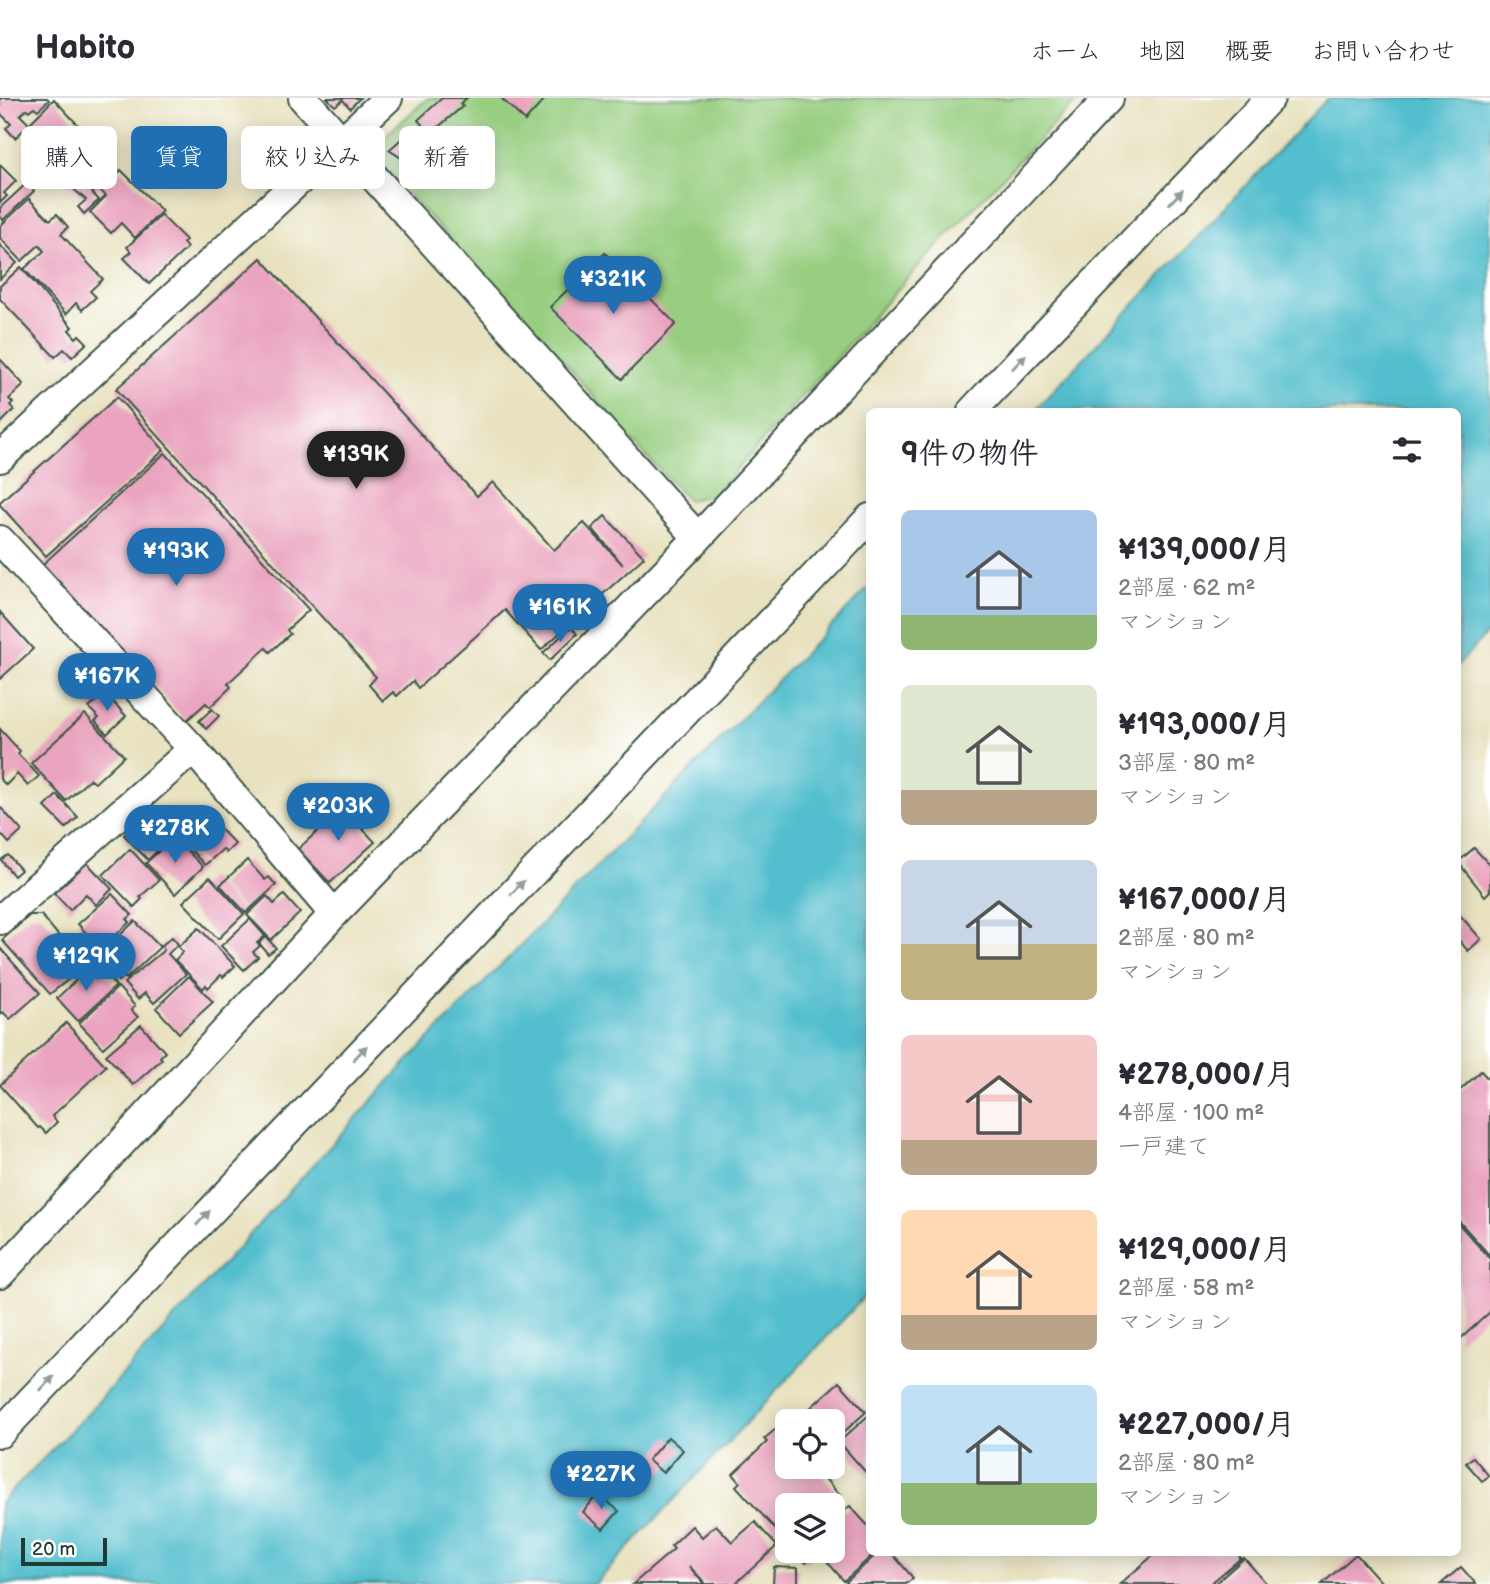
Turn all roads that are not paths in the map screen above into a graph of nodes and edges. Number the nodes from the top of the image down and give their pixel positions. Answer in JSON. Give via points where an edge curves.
{"nodes":[{"id":1,"x":303,"y":98,"type":"edge"},
{"id":2,"x":388,"y":98,"type":"edge"},
{"id":3,"x":1110,"y":98,"type":"edge"},
{"id":4,"x":1270,"y":98,"type":"edge"},
{"id":5,"x":328,"y":126,"type":"edge"},
{"id":6,"x":357,"y":126,"type":"edge"},
{"id":7,"x":288,"y":189,"type":"edge"},
{"id":8,"x":385,"y":189,"type":"edge"},
{"id":9,"x":974,"y":408,"type":"edge"},
{"id":10,"x":0,"y":458,"type":"edge"},
{"id":11,"x":866,"y":522,"type":"edge"},
{"id":12,"x":698,"y":538,"type":"junction"},
{"id":13,"x":0,"y":540,"type":"edge"},
{"id":14,"x":192,"y":749,"type":"junction"},
{"id":15,"x":334,"y":914,"type":"junction"},
{"id":16,"x":0,"y":920,"type":"edge"},
{"id":17,"x":0,"y":1274,"type":"edge"},
{"id":18,"x":0,"y":1433,"type":"edge"}],
"edges":[{"from":1,"to":5,"type":"street"},
{"from":2,"to":6,"type":"street"},
{"from":3,"to":12,"type":"street"},
{"from":9,"to":4,"type":"street","one_way":true},
{"from":7,"to":10,"type":"street"},
{"from":8,"to":12,"type":"street"},
{"from":18,"to":11,"type":"street","one_way":true},
{"from":12,"to":15,"type":"street"},
{"from":13,"to":14,"type":"street"},
{"from":14,"to":15,"type":"street"},
{"from":14,"to":16,"type":"street"},
{"from":15,"to":17,"type":"street"}]}
